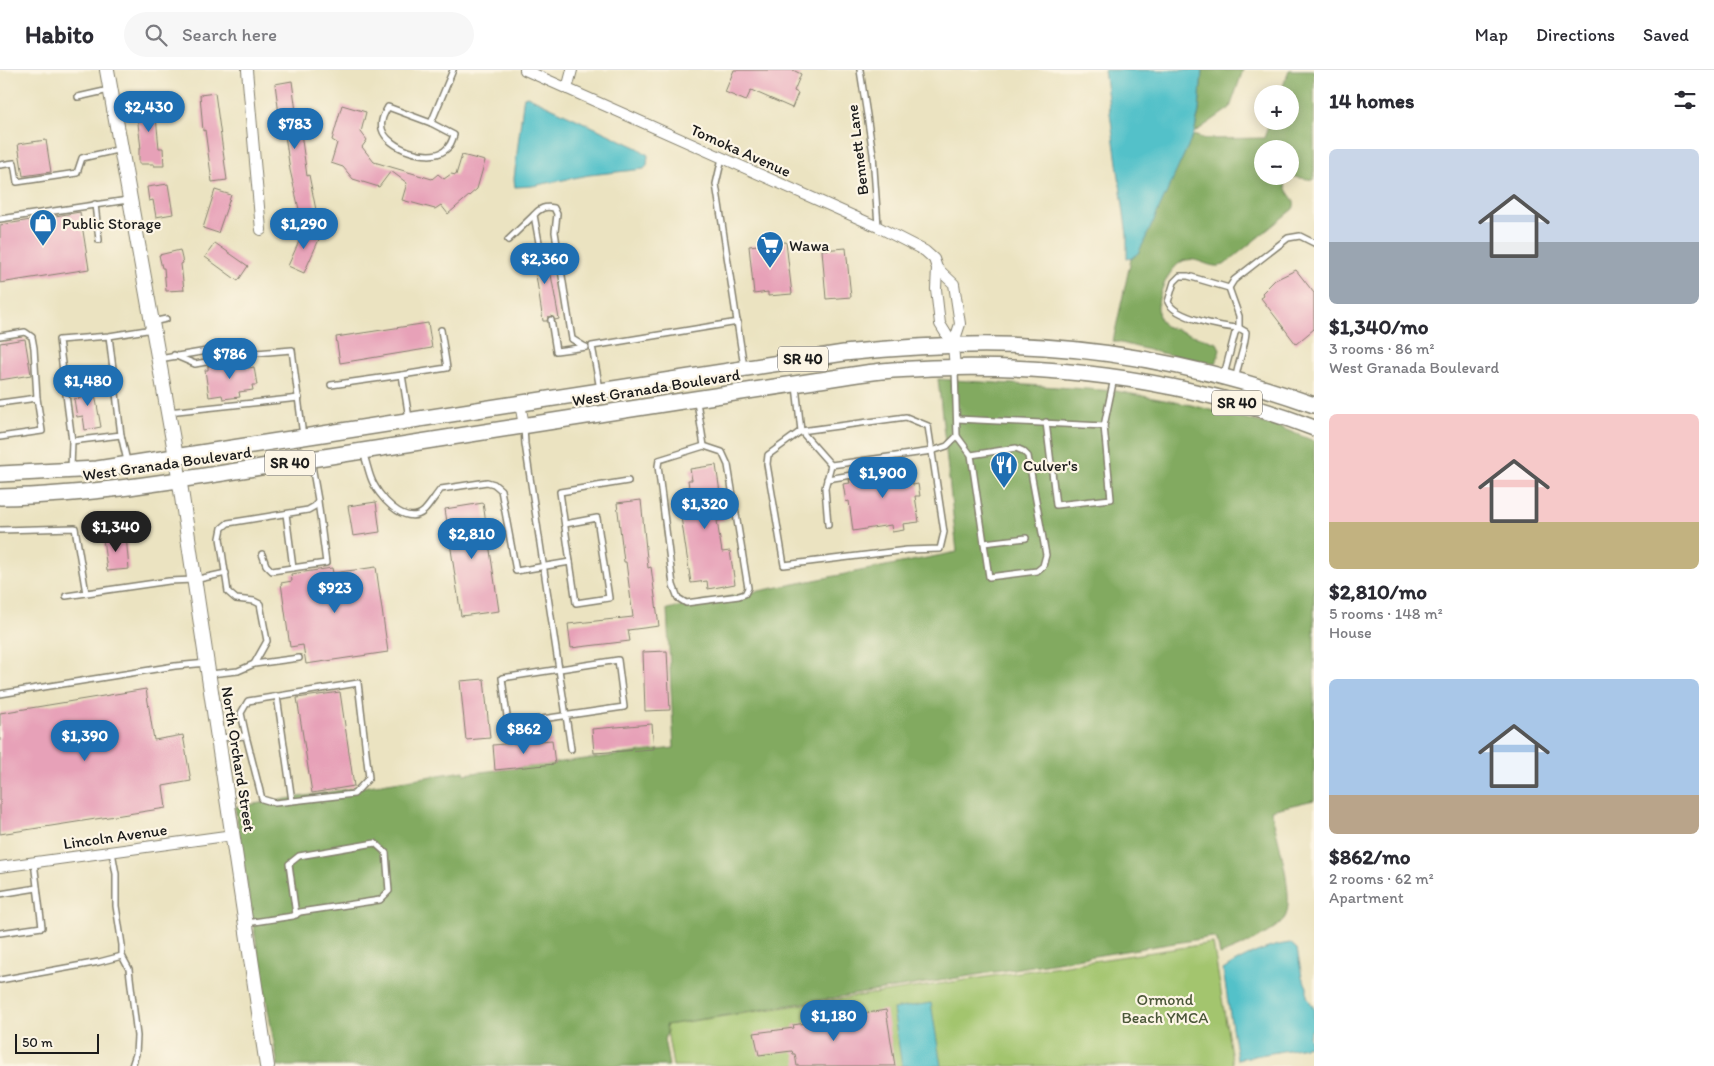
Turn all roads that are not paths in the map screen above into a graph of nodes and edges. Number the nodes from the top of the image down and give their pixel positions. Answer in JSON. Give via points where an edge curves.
{"nodes":[{"id":1,"x":107,"y":70,"type":"edge"},
{"id":2,"x":247,"y":70,"type":"edge"},
{"id":3,"x":453,"y":70,"type":"edge"},
{"id":4,"x":525,"y":70,"type":"edge"},
{"id":5,"x":572,"y":70,"type":"edge"},
{"id":6,"x":860,"y":70,"type":"edge"},
{"id":7,"x":567,"y":89,"type":"junction"},
{"id":8,"x":111,"y":90,"type":"junction"},
{"id":9,"x":78,"y":97,"type":"dead end"},
{"id":10,"x":431,"y":123,"type":"junction"},
{"id":11,"x":121,"y":149,"type":"junction"},
{"id":12,"x":722,"y":158,"type":"junction"},
{"id":13,"x":0,"y":165,"type":"edge"},
{"id":14,"x":130,"y":199,"type":"junction"},
{"id":15,"x":94,"y":204,"type":"junction"},
{"id":16,"x":534,"y":215,"type":"junction"},
{"id":17,"x":0,"y":219,"type":"edge"},
{"id":18,"x":878,"y":227,"type":"junction"},
{"id":19,"x":262,"y":230,"type":"dead end"},
{"id":20,"x":99,"y":240,"type":"dead end"},
{"id":21,"x":508,"y":240,"type":"dead end"},
{"id":22,"x":1314,"y":243,"type":"edge"},
{"id":23,"x":540,"y":248,"type":"dead end"},
{"id":24,"x":937,"y":268,"type":"junction"},
{"id":25,"x":1228,"y":288,"type":"junction"},
{"id":26,"x":551,"y":320,"type":"dead end"},
{"id":27,"x":738,"y":322,"type":"junction"},
{"id":28,"x":157,"y":323,"type":"junction"},
{"id":29,"x":1239,"y":328,"type":"junction"},
{"id":30,"x":441,"y":330,"type":"dead end"},
{"id":31,"x":0,"y":336,"type":"edge"},
{"id":32,"x":109,"y":336,"type":"junction"},
{"id":33,"x":954,"y":345,"type":"junction"},
{"id":34,"x":592,"y":346,"type":"junction"},
{"id":35,"x":585,"y":347,"type":"junction"},
{"id":36,"x":256,"y":353,"type":"junction"},
{"id":37,"x":173,"y":355,"type":"junction"},
{"id":38,"x":158,"y":359,"type":"junction"},
{"id":39,"x":744,"y":368,"type":"junction"},
{"id":40,"x":955,"y":368,"type":"junction"},
{"id":41,"x":402,"y":375,"type":"junction"},
{"id":42,"x":1114,"y":377,"type":"junction"},
{"id":43,"x":1229,"y":379,"type":"junction"},
{"id":44,"x":796,"y":384,"type":"junction"},
{"id":45,"x":331,"y":385,"type":"dead end"},
{"id":46,"x":600,"y":391,"type":"junction"},
{"id":47,"x":37,"y":398,"type":"junction"},
{"id":48,"x":299,"y":398,"type":"junction"},
{"id":49,"x":696,"y":399,"type":"junction"},
{"id":50,"x":0,"y":403,"type":"edge"},
{"id":51,"x":520,"y":404,"type":"junction"},
{"id":52,"x":1314,"y":405,"type":"edge"},
{"id":53,"x":168,"y":412,"type":"junction"},
{"id":54,"x":957,"y":419,"type":"junction"},
{"id":55,"x":409,"y":421,"type":"junction"},
{"id":56,"x":1046,"y":422,"type":"junction"},
{"id":57,"x":524,"y":426,"type":"junction"},
{"id":58,"x":1104,"y":426,"type":"junction"},
{"id":59,"x":1314,"y":428,"type":"edge"},
{"id":60,"x":801,"y":431,"type":"junction"},
{"id":61,"x":121,"y":435,"type":"junction"},
{"id":62,"x":957,"y":436,"type":"junction"},
{"id":63,"x":0,"y":437,"type":"edge"},
{"id":64,"x":303,"y":438,"type":"junction"},
{"id":65,"x":72,"y":440,"type":"junction"},
{"id":66,"x":704,"y":446,"type":"junction"},
{"id":67,"x":363,"y":451,"type":"junction"},
{"id":68,"x":932,"y":451,"type":"junction"},
{"id":69,"x":971,"y":455,"type":"junction"},
{"id":70,"x":176,"y":457,"type":"junction"},
{"id":71,"x":311,"y":459,"type":"junction"},
{"id":72,"x":869,"y":460,"type":"junction"},
{"id":73,"x":128,"y":464,"type":"junction"},
{"id":74,"x":831,"y":465,"type":"junction"},
{"id":75,"x":71,"y":471,"type":"junction"},
{"id":76,"x":0,"y":474,"type":"edge"},
{"id":77,"x":827,"y":479,"type":"junction"},
{"id":78,"x":179,"y":480,"type":"junction"},
{"id":79,"x":628,"y":480,"type":"dead end"},
{"id":80,"x":0,"y":497,"type":"edge"},
{"id":81,"x":318,"y":500,"type":"junction"},
{"id":82,"x":286,"y":514,"type":"junction"},
{"id":83,"x":565,"y":524,"type":"junction"},
{"id":84,"x":828,"y":525,"type":"dead end"},
{"id":85,"x":0,"y":530,"type":"edge"},
{"id":86,"x":1026,"y":538,"type":"dead end"},
{"id":87,"x":984,"y":543,"type":"junction"},
{"id":88,"x":262,"y":554,"type":"dead end"},
{"id":89,"x":570,"y":562,"type":"junction"},
{"id":90,"x":544,"y":567,"type":"junction"},
{"id":91,"x":293,"y":568,"type":"junction"},
{"id":92,"x":226,"y":573,"type":"junction"},
{"id":93,"x":194,"y":580,"type":"junction"},
{"id":94,"x":86,"y":593,"type":"junction"},
{"id":95,"x":66,"y":596,"type":"dead end"},
{"id":96,"x":299,"y":658,"type":"dead end"},
{"id":97,"x":254,"y":664,"type":"junction"},
{"id":98,"x":208,"y":668,"type":"junction"},
{"id":99,"x":559,"y":669,"type":"junction"},
{"id":100,"x":0,"y":694,"type":"edge"},
{"id":101,"x":277,"y":696,"type":"junction"},
{"id":102,"x":566,"y":716,"type":"junction"},
{"id":103,"x":246,"y":736,"type":"junction"},
{"id":104,"x":219,"y":738,"type":"junction"},
{"id":105,"x":571,"y":749,"type":"dead end"},
{"id":106,"x":292,"y":801,"type":"junction"},
{"id":107,"x":233,"y":835,"type":"junction"},
{"id":108,"x":112,"y":852,"type":"junction"},
{"id":109,"x":34,"y":862,"type":"junction"},
{"id":110,"x":0,"y":867,"type":"edge"},
{"id":111,"x":37,"y":888,"type":"junction"},
{"id":112,"x":0,"y":894,"type":"edge"},
{"id":113,"x":296,"y":915,"type":"junction"},
{"id":114,"x":246,"y":924,"type":"junction"},
{"id":115,"x":0,"y":933,"type":"edge"},
{"id":116,"x":122,"y":956,"type":"junction"},
{"id":117,"x":0,"y":980,"type":"edge"},
{"id":118,"x":132,"y":1066,"type":"edge"},
{"id":119,"x":267,"y":1066,"type":"edge"}],
"edges":[{"from":1,"to":8,"type":"street","name":"North Orchard Street"},
{"from":2,"to":19,"type":"street"},
{"from":3,"to":10,"type":"lane"},
{"from":4,"to":7,"type":"street","name":"Tomoka Avenue"},
{"from":5,"to":7,"type":"street"},
{"from":6,"to":18,"type":"lane","name":"Bennett Lane","via":[[873,154]]},
{"from":7,"to":12,"type":"street","name":"Tomoka Avenue"},
{"from":8,"to":9,"type":"lane"},
{"from":8,"to":11,"type":"street","name":"North Orchard Street"},
{"from":10,"to":10,"type":"lane","via":[[454,135],[450,146],[436,155],[424,156],[392,143],[381,128],[381,120],[388,107]]},
{"from":11,"to":13,"type":"lane","via":[[82,158],[77,173],[17,182],[14,163]]},
{"from":11,"to":14,"type":"street","name":"North Orchard Street"},
{"from":12,"to":18,"type":"street","name":"Tomoka Avenue"},
{"from":12,"to":27,"type":"lane","via":[[716,184]]},
{"from":14,"to":15,"type":"lane"},
{"from":14,"to":28,"type":"street","name":"North Orchard Street"},
{"from":15,"to":17,"type":"lane"},
{"from":15,"to":20,"type":"lane"},
{"from":16,"to":21,"type":"lane"},
{"from":16,"to":23,"type":"lane"},
{"from":16,"to":35,"type":"lane","via":[[547,206],[554,208],[557,214],[555,232],[572,339]]},
{"from":18,"to":24,"type":"street","name":"Tomoka Avenue","via":[[925,251],[934,259]]},
{"from":22,"to":25,"type":"lane","via":[[1300,236],[1288,238]]},
{"from":24,"to":33,"type":"street","via":[[940,324]]},
{"from":24,"to":33,"type":"street","name":"Tomoka Avenue","via":[[954,284],[960,324]]},
{"from":25,"to":29,"type":"lane","via":[[1239,316]]},
{"from":25,"to":29,"type":"lane","via":[[1180,276],[1174,282],[1168,302],[1170,308],[1178,313]]},
{"from":26,"to":35,"type":"lane","via":[[556,351]]},
{"from":27,"to":34,"type":"lane"},
{"from":27,"to":39,"type":"lane"},
{"from":28,"to":32,"type":"lane"},
{"from":28,"to":38,"type":"street","name":"North Orchard Street"},
{"from":29,"to":43,"type":"lane","via":[[1235,333]]},
{"from":29,"to":43,"type":"lane","via":[[1246,332],[1246,340]]},
{"from":30,"to":41,"type":"lane","via":[[447,368]]},
{"from":31,"to":47,"type":"lane","via":[[25,332],[32,337]]},
{"from":32,"to":61,"type":"lane"},
{"from":32,"to":65,"type":"lane","via":[[59,340]]},
{"from":33,"to":39,"type":"main road","name":"West Granada Boulevard","number":"SR 40","via":[[844,353]]},
{"from":33,"to":40,"type":"street","name":"Tomoka Avenue"},
{"from":33,"to":43,"type":"main road","name":"West Granada Boulevard","number":"SR 40","via":[[1101,353]]},
{"from":34,"to":35,"type":"lane"},
{"from":34,"to":46,"type":"lane"},
{"from":36,"to":37,"type":"lane","via":[[195,364]]},
{"from":36,"to":37,"type":"lane","via":[[243,345]]},
{"from":36,"to":48,"type":"lane","via":[[292,350]]},
{"from":37,"to":38,"type":"lane"},
{"from":38,"to":53,"type":"street","name":"North Orchard Street"},
{"from":39,"to":46,"type":"main road","name":"West Granada Boulevard","number":"SR 40"},
{"from":40,"to":42,"type":"main road","name":"West Granada Boulevard","number":"SR 40","via":[[1040,370]]},
{"from":40,"to":44,"type":"main road","name":"West Granada Boulevard","number":"SR 40","via":[[891,370]]},
{"from":40,"to":54,"type":"lane"},
{"from":41,"to":45,"type":"lane"},
{"from":41,"to":55,"type":"lane"},
{"from":42,"to":58,"type":"lane"},
{"from":42,"to":59,"type":"main road","name":"West Granada Boulevard","number":"SR 40","via":[[1202,394]]},
{"from":43,"to":52,"type":"main road","name":"West Granada Boulevard","number":"SR 40"},
{"from":44,"to":49,"type":"main road","name":"West Granada Boulevard","number":"SR 40"},
{"from":44,"to":60,"type":"lane"},
{"from":46,"to":51,"type":"main road","name":"West Granada Boulevard","number":"SR 40"},
{"from":47,"to":50,"type":"lane"},
{"from":47,"to":63,"type":"lane","via":[[42,432]]},
{"from":48,"to":53,"type":"lane"},
{"from":48,"to":64,"type":"lane"},
{"from":49,"to":57,"type":"main road","name":"West Granada Boulevard","number":"SR 40"},
{"from":49,"to":66,"type":"lane"},
{"from":51,"to":55,"type":"main road","name":"West Granada Boulevard","number":"SR 40"},
{"from":51,"to":57,"type":"street"},
{"from":53,"to":70,"type":"street","name":"North Orchard Street"},
{"from":54,"to":56,"type":"lane"},
{"from":54,"to":62,"type":"lane"},
{"from":55,"to":64,"type":"main road","name":"West Granada Boulevard","number":"SR 40"},
{"from":56,"to":58,"type":"lane"},
{"from":56,"to":58,"type":"lane","via":[[1056,505],[1111,499]]},
{"from":57,"to":67,"type":"main road","name":"West Granada Boulevard","number":"SR 40"},
{"from":57,"to":90,"type":"lane"},
{"from":60,"to":68,"type":"lane","via":[[906,417],[928,426]]},
{"from":60,"to":68,"type":"lane","via":[[768,456],[784,565],[940,549],[944,532]]},
{"from":60,"to":74,"type":"lane"},
{"from":61,"to":65,"type":"lane"},
{"from":61,"to":73,"type":"lane"},
{"from":62,"to":68,"type":"lane","via":[[947,446]]},
{"from":62,"to":69,"type":"lane"},
{"from":64,"to":70,"type":"main road","name":"West Granada Boulevard","number":"SR 40"},
{"from":65,"to":75,"type":"lane"},
{"from":66,"to":66,"type":"lane","via":[[659,460],[658,466],[673,585],[678,598],[686,603],[739,596],[748,588],[728,465],[722,452]]},
{"from":67,"to":71,"type":"main road","name":"West Granada Boulevard","number":"SR 40"},
{"from":67,"to":90,"type":"lane","via":[[371,480],[384,498],[396,511],[410,516],[423,512],[441,489],[486,482],[494,484],[501,490],[516,571]]},
{"from":68,"to":72,"type":"lane"},
{"from":69,"to":87,"type":"lane"},
{"from":69,"to":87,"type":"lane","via":[[1016,448],[1028,456],[1046,560],[1037,571],[989,577]]},
{"from":70,"to":73,"type":"main road","name":"West Granada Boulevard","number":"SR 40"},
{"from":70,"to":78,"type":"street","name":"North Orchard Street"},
{"from":71,"to":78,"type":"main road","name":"West Granada Boulevard","number":"SR 40"},
{"from":71,"to":81,"type":"lane"},
{"from":72,"to":74,"type":"lane"},
{"from":72,"to":77,"type":"lane","via":[[871,472]]},
{"from":73,"to":75,"type":"main road","name":"West Granada Boulevard","number":"SR 40"},
{"from":74,"to":77,"type":"lane"},
{"from":75,"to":76,"type":"main road","name":"West Granada Boulevard","number":"SR 40"},
{"from":77,"to":84,"type":"lane"},
{"from":78,"to":80,"type":"main road","name":"West Granada Boulevard","number":"SR 40","via":[[63,494]]},
{"from":78,"to":93,"type":"street","name":"North Orchard Street"},
{"from":79,"to":83,"type":"lane","via":[[560,492]]},
{"from":81,"to":82,"type":"lane","via":[[308,510]]},
{"from":81,"to":91,"type":"lane","via":[[326,563]]},
{"from":82,"to":91,"type":"lane"},
{"from":82,"to":92,"type":"lane","via":[[228,523],[222,528],[220,538]]},
{"from":83,"to":89,"type":"lane"},
{"from":83,"to":89,"type":"lane","via":[[597,518],[609,598],[576,602]]},
{"from":85,"to":94,"type":"lane","via":[[75,528]]},
{"from":86,"to":87,"type":"lane"},
{"from":88,"to":91,"type":"lane","via":[[272,570]]},
{"from":89,"to":90,"type":"lane"},
{"from":90,"to":99,"type":"lane"},
{"from":92,"to":93,"type":"lane"},
{"from":92,"to":97,"type":"lane","via":[[228,592],[236,599],[260,604],[267,641]]},
{"from":93,"to":94,"type":"lane"},
{"from":93,"to":98,"type":"street","name":"North Orchard Street"},
{"from":94,"to":95,"type":"lane"},
{"from":96,"to":97,"type":"lane"},
{"from":97,"to":98,"type":"lane","via":[[238,671]]},
{"from":98,"to":100,"type":"lane","via":[[175,666]]},
{"from":98,"to":104,"type":"street","name":"North Orchard Street"},
{"from":99,"to":102,"type":"lane"},
{"from":99,"to":102,"type":"lane","via":[[502,678],[508,724]]},
{"from":99,"to":102,"type":"lane","via":[[618,660],[624,707]]},
{"from":101,"to":103,"type":"lane","via":[[248,701],[241,712]]},
{"from":101,"to":106,"type":"lane"},
{"from":101,"to":106,"type":"lane","via":[[358,683],[369,778],[354,794]]},
{"from":102,"to":105,"type":"lane"},
{"from":103,"to":104,"type":"lane"},
{"from":103,"to":106,"type":"lane","via":[[262,799],[276,803]]},
{"from":104,"to":107,"type":"street","name":"North Orchard Street"},
{"from":107,"to":108,"type":"street","name":"Lincoln Avenue"},
{"from":107,"to":114,"type":"street","name":"North Orchard Street"},
{"from":108,"to":109,"type":"street","name":"Lincoln Avenue"},
{"from":108,"to":116,"type":"lane"},
{"from":109,"to":110,"type":"street","name":"Lincoln Avenue"},
{"from":109,"to":111,"type":"lane"},
{"from":111,"to":112,"type":"lane"},
{"from":111,"to":115,"type":"lane","via":[[42,927]]},
{"from":113,"to":113,"type":"lane","via":[[380,900],[389,891],[386,854],[375,844],[300,856],[289,864]]},
{"from":113,"to":114,"type":"lane"},
{"from":114,"to":119,"type":"street","name":"North Orchard Street"},
{"from":116,"to":117,"type":"lane"},
{"from":116,"to":118,"type":"lane","via":[[129,969],[137,1036]]}]}
